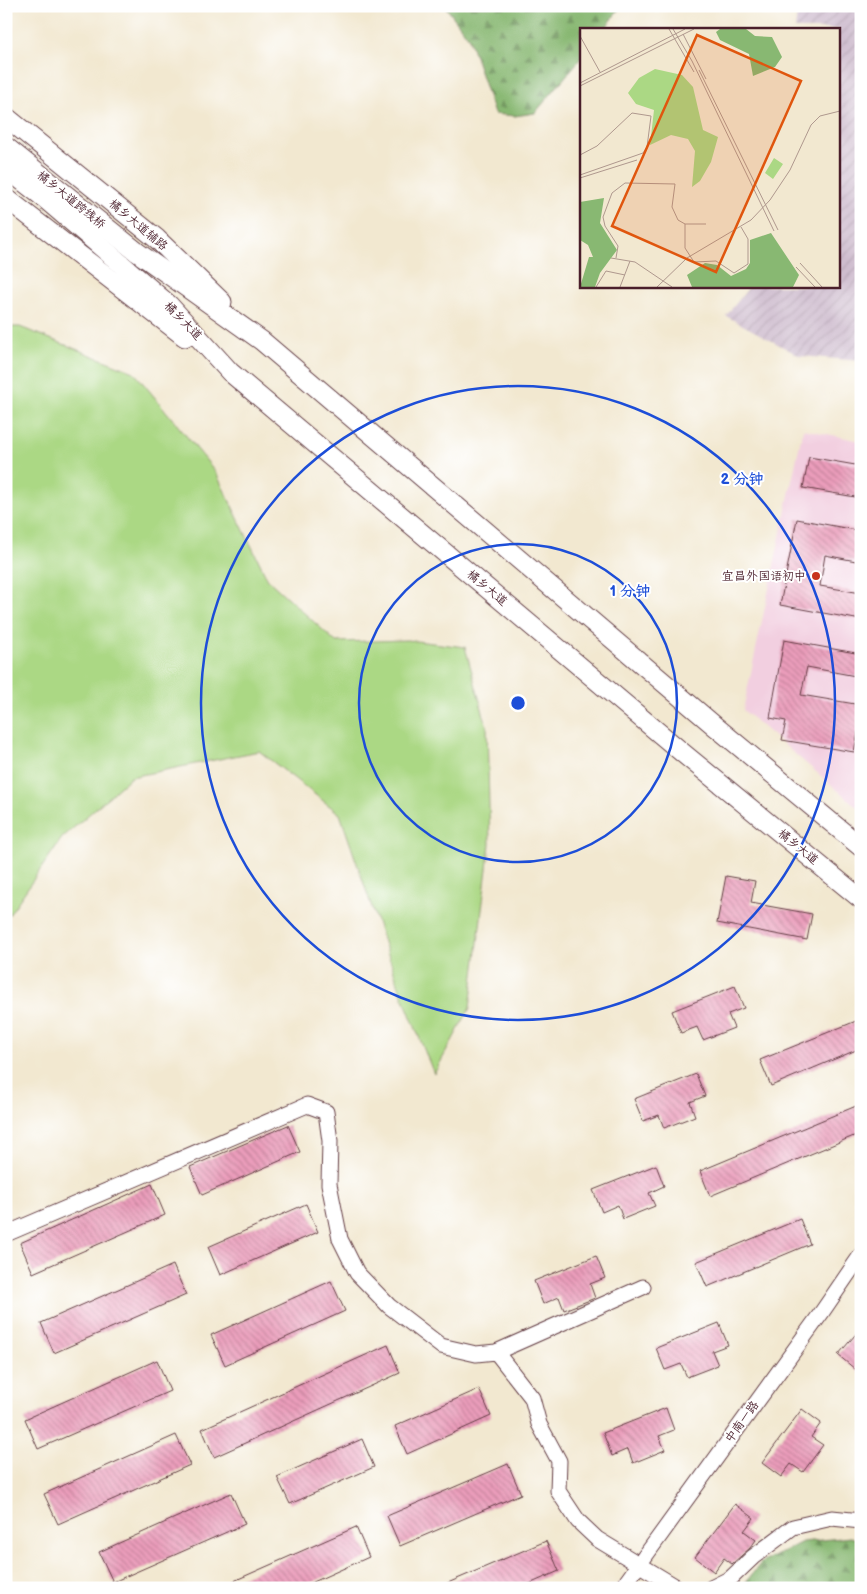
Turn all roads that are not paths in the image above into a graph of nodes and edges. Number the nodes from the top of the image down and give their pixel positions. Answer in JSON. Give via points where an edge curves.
{"nodes":[{"id":1,"x":6,"y":117,"type":"edge"},
{"id":2,"x":6,"y":147,"type":"edge"},
{"id":3,"x":6,"y":168,"type":"edge"},
{"id":4,"x":6,"y":198,"type":"edge"},
{"id":5,"x":137,"y":252,"type":"joint"},
{"id":6,"x":123,"y":266,"type":"joint"},
{"id":7,"x":262,"y":341,"type":"junction"},
{"id":8,"x":230,"y":372,"type":"junction"},
{"id":9,"x":861,"y":847,"type":"edge"},
{"id":10,"x":861,"y":899,"type":"edge"},
{"id":11,"x":6,"y":1234,"type":"edge"},
{"id":12,"x":861,"y":1255,"type":"edge"},
{"id":13,"x":643,"y":1287,"type":"dead end"},
{"id":14,"x":496,"y":1352,"type":"junction"},
{"id":15,"x":861,"y":1521,"type":"edge"},
{"id":16,"x":639,"y":1564,"type":"junction"},
{"id":17,"x":622,"y":1588,"type":"edge"},
{"id":18,"x":678,"y":1588,"type":"edge"},
{"id":19,"x":711,"y":1588,"type":"edge"}],
"edges":[{"from":1,"to":7,"type":"main road","name":"橘乡大道辅路","via":[[157,239]]},
{"from":2,"to":5,"type":"main road","name":"橘乡大道跨线桥"},
{"from":3,"to":6,"type":"main road","name":"橘乡大道跨线桥"},
{"from":4,"to":8,"type":"main road"},
{"from":5,"to":7,"type":"main road","name":"橘乡大道"},
{"from":6,"to":8,"type":"main road","name":"橘乡大道","via":[[169,305]]},
{"from":7,"to":9,"type":"main road","name":"橘乡大道"},
{"from":8,"to":10,"type":"main road","name":"橘乡大道"},
{"from":11,"to":14,"type":"street","via":[[307,1105],[326,1112],[330,1141],[329,1184],[340,1239],[357,1272],[389,1306],[440,1346],[476,1354]]},
{"from":12,"to":16,"type":"street","name":"中南一路"},
{"from":13,"to":14,"type":"street"},
{"from":14,"to":16,"type":"street","via":[[532,1398],[539,1424],[559,1462],[558,1491],[578,1521],[597,1539]]},
{"from":15,"to":19,"type":"street","via":[[832,1518],[793,1527],[731,1578]]},
{"from":16,"to":17,"type":"street","name":"中南一路"},
{"from":16,"to":18,"type":"street"}]}
